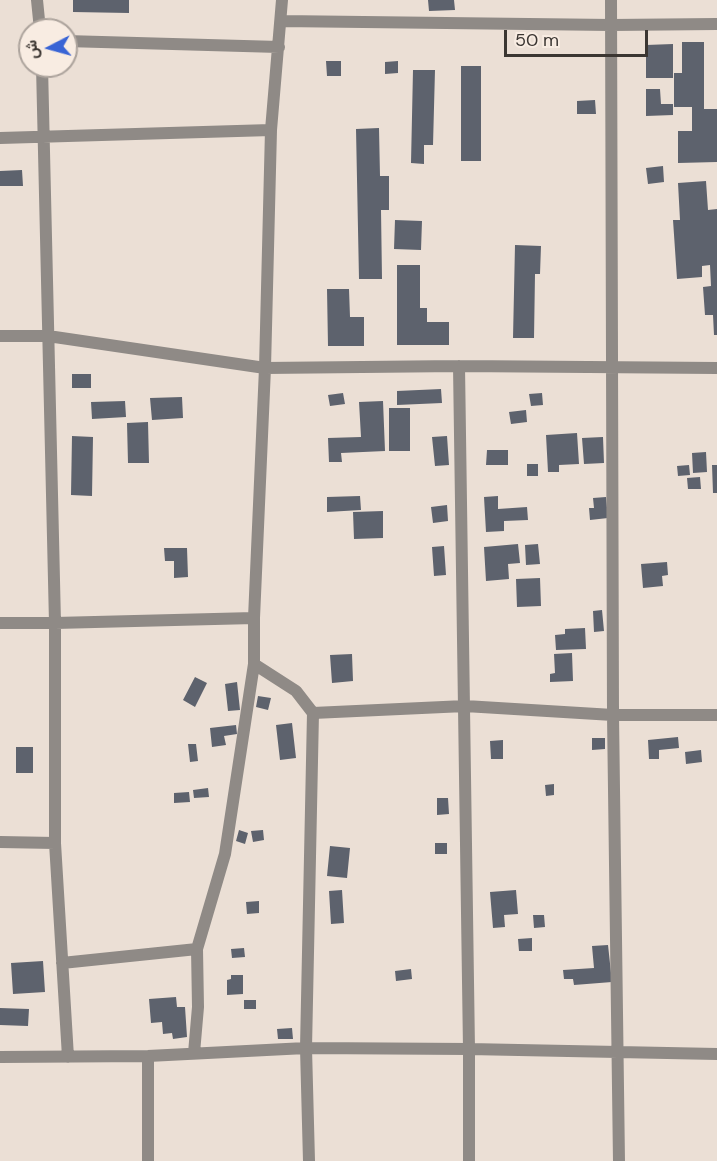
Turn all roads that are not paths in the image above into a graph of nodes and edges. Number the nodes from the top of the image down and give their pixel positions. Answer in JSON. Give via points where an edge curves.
{"nodes":[{"id":1,"x":37,"y":0,"type":"edge"},
{"id":2,"x":282,"y":0,"type":"edge"},
{"id":3,"x":611,"y":0,"type":"edge"},
{"id":4,"x":39,"y":18,"type":"edge"},
{"id":5,"x":281,"y":21,"type":"junction"},
{"id":6,"x":717,"y":24,"type":"edge"},
{"id":7,"x":611,"y":25,"type":"junction"},
{"id":8,"x":78,"y":41,"type":"edge"},
{"id":9,"x":279,"y":46,"type":"junction"},
{"id":10,"x":42,"y":78,"type":"edge"},
{"id":11,"x":272,"y":130,"type":"junction"},
{"id":12,"x":42,"y":137,"type":"junction"},
{"id":13,"x":0,"y":138,"type":"edge"},
{"id":14,"x":0,"y":336,"type":"edge"},
{"id":15,"x":48,"y":336,"type":"junction"},
{"id":16,"x":459,"y":366,"type":"junction"},
{"id":17,"x":612,"y":367,"type":"junction"},
{"id":18,"x":265,"y":368,"type":"junction"},
{"id":19,"x":717,"y":368,"type":"edge"},
{"id":20,"x":254,"y":618,"type":"junction"},
{"id":21,"x":0,"y":623,"type":"edge"},
{"id":22,"x":55,"y":623,"type":"junction"},
{"id":23,"x":254,"y":664,"type":"junction"},
{"id":24,"x":465,"y":706,"type":"junction"},
{"id":25,"x":313,"y":713,"type":"junction"},
{"id":26,"x":613,"y":715,"type":"junction"},
{"id":27,"x":717,"y":715,"type":"edge"},
{"id":28,"x":0,"y":842,"type":"edge"},
{"id":29,"x":55,"y":843,"type":"junction"},
{"id":30,"x":197,"y":949,"type":"junction"},
{"id":31,"x":63,"y":963,"type":"junction"},
{"id":32,"x":306,"y":1047,"type":"junction"},
{"id":33,"x":469,"y":1049,"type":"junction"},
{"id":34,"x":617,"y":1052,"type":"junction"},
{"id":35,"x":194,"y":1053,"type":"junction"},
{"id":36,"x":717,"y":1054,"type":"edge"},
{"id":37,"x":148,"y":1056,"type":"junction"},
{"id":38,"x":0,"y":1057,"type":"edge"},
{"id":39,"x":68,"y":1057,"type":"junction"},
{"id":40,"x":148,"y":1161,"type":"edge"},
{"id":41,"x":309,"y":1161,"type":"edge"},
{"id":42,"x":469,"y":1161,"type":"edge"},
{"id":43,"x":619,"y":1161,"type":"edge"}],
"edges":[{"from":1,"to":4,"type":"street"},
{"from":2,"to":5,"type":"street"},
{"from":3,"to":7,"type":"street"},
{"from":5,"to":7,"type":"street"},
{"from":5,"to":9,"type":"street"},
{"from":6,"to":7,"type":"street"},
{"from":7,"to":17,"type":"street"},
{"from":8,"to":9,"type":"street"},
{"from":9,"to":11,"type":"street"},
{"from":10,"to":12,"type":"street"},
{"from":11,"to":12,"type":"street"},
{"from":11,"to":18,"type":"street"},
{"from":12,"to":13,"type":"street"},
{"from":12,"to":15,"type":"street"},
{"from":14,"to":15,"type":"street"},
{"from":15,"to":18,"type":"street"},
{"from":15,"to":22,"type":"street"},
{"from":16,"to":17,"type":"street"},
{"from":16,"to":18,"type":"street"},
{"from":16,"to":24,"type":"street"},
{"from":17,"to":19,"type":"street"},
{"from":17,"to":26,"type":"street"},
{"from":18,"to":20,"type":"street"},
{"from":20,"to":22,"type":"street"},
{"from":20,"to":23,"type":"street"},
{"from":21,"to":22,"type":"street"},
{"from":22,"to":29,"type":"street"},
{"from":23,"to":25,"type":"street","via":[[296,691]]},
{"from":23,"to":30,"type":"street","via":[[225,854]]},
{"from":24,"to":25,"type":"street"},
{"from":24,"to":26,"type":"street"},
{"from":24,"to":33,"type":"street"},
{"from":25,"to":32,"type":"street"},
{"from":26,"to":27,"type":"street"},
{"from":26,"to":34,"type":"street"},
{"from":28,"to":29,"type":"street"},
{"from":29,"to":31,"type":"street"},
{"from":30,"to":31,"type":"street"},
{"from":30,"to":35,"type":"street"},
{"from":31,"to":39,"type":"street"},
{"from":32,"to":33,"type":"street"},
{"from":32,"to":35,"type":"street"},
{"from":32,"to":41,"type":"street"},
{"from":33,"to":34,"type":"street"},
{"from":33,"to":42,"type":"street"},
{"from":34,"to":36,"type":"street"},
{"from":34,"to":43,"type":"street"},
{"from":35,"to":37,"type":"street"},
{"from":37,"to":39,"type":"street"},
{"from":37,"to":40,"type":"street"},
{"from":38,"to":39,"type":"street"}]}
